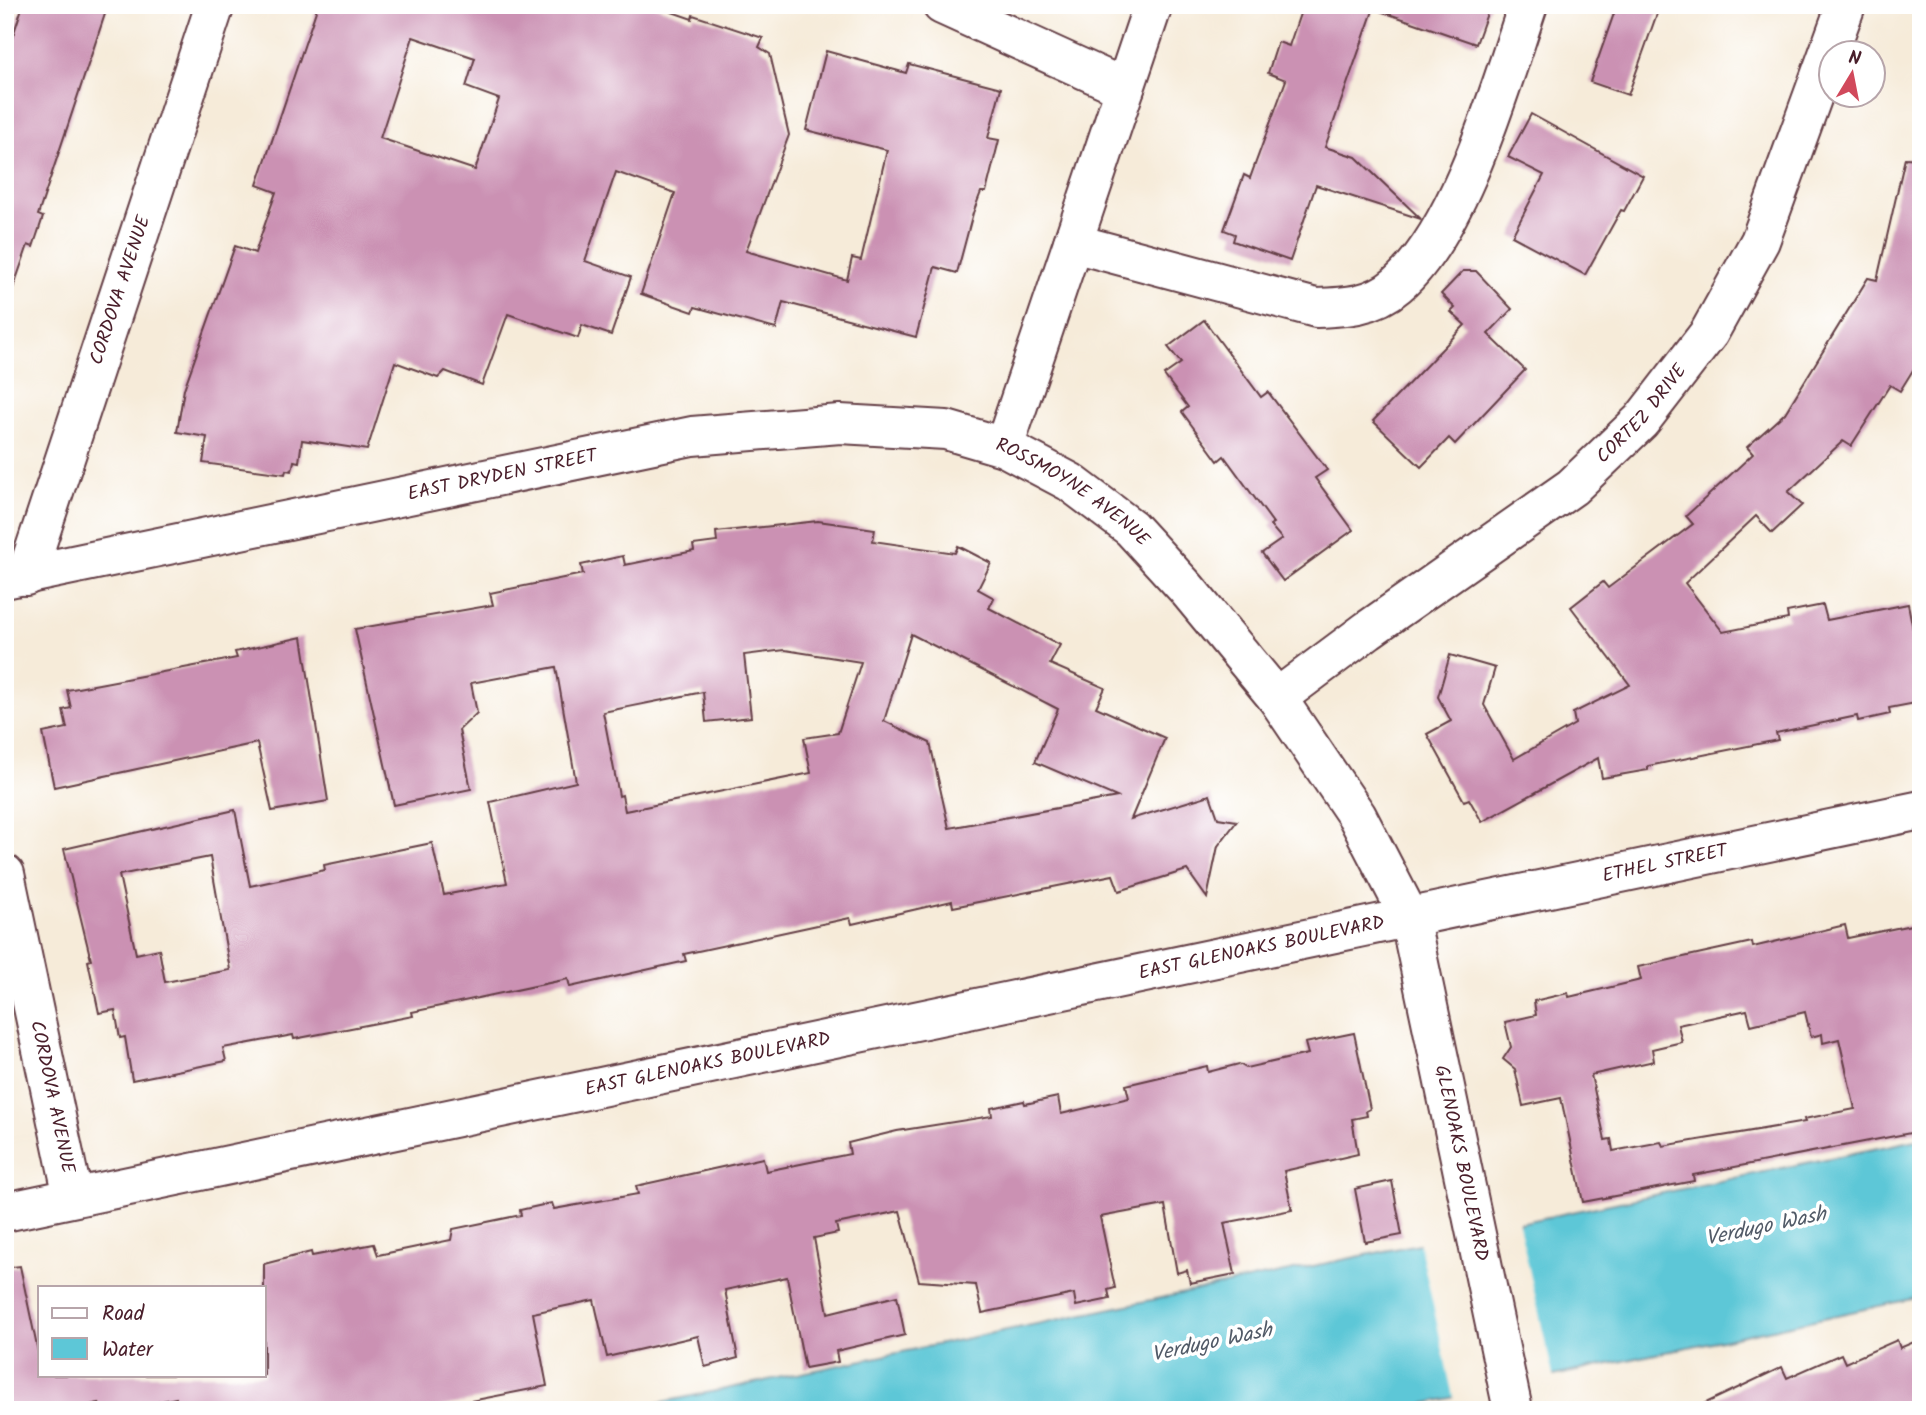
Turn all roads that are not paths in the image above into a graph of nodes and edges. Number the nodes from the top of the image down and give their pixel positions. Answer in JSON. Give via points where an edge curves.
{"nodes":[{"id":1,"x":215,"y":5,"type":"edge"},
{"id":2,"x":942,"y":5,"type":"edge"},
{"id":3,"x":1153,"y":5,"type":"edge"},
{"id":4,"x":1528,"y":5,"type":"edge"},
{"id":5,"x":1846,"y":5,"type":"edge"},
{"id":6,"x":1125,"y":88,"type":"junction"},
{"id":7,"x":1073,"y":243,"type":"junction"},
{"id":8,"x":1004,"y":447,"type":"junction"},
{"id":9,"x":16,"y":577,"type":"edge"},
{"id":10,"x":1277,"y":698,"type":"junction"},
{"id":11,"x":1921,"y":810,"type":"edge"},
{"id":12,"x":5,"y":874,"type":"edge"},
{"id":13,"x":1409,"y":916,"type":"junction"},
{"id":14,"x":73,"y":1197,"type":"junction"},
{"id":15,"x":5,"y":1212,"type":"edge"},
{"id":16,"x":1512,"y":1406,"type":"edge"}],
"edges":[{"from":1,"to":9,"type":"street","name":"CORDOVA AVENUE"},
{"from":2,"to":6,"type":"street"},
{"from":3,"to":6,"type":"street","name":"ROSSMOYNE AVENUE"},
{"from":4,"to":7,"type":"street","via":[[1450,214],[1422,259],[1395,287],[1357,306],[1316,308]]},
{"from":5,"to":10,"type":"street","name":"CORTEZ DRIVE","via":[[1760,242],[1709,333],[1641,421],[1572,487]]},
{"from":6,"to":7,"type":"street","name":"ROSSMOYNE AVENUE"},
{"from":7,"to":8,"type":"street","name":"ROSSMOYNE AVENUE"},
{"from":8,"to":9,"type":"street","name":"EAST DRYDEN STREET","via":[[946,430],[840,424],[692,436]]},
{"from":8,"to":10,"type":"street","name":"ROSSMOYNE AVENUE","via":[[1070,482],[1131,528]]},
{"from":10,"to":13,"type":"street","name":"ROSSMOYNE AVENUE","via":[[1357,816]]},
{"from":11,"to":13,"type":"street","name":"ETHEL STREET"},
{"from":12,"to":14,"type":"street","name":"CORDOVA AVENUE"},
{"from":13,"to":14,"type":"street","name":"EAST GLENOAKS BOULEVARD"},
{"from":13,"to":16,"type":"street","name":"GLENOAKS BOULEVARD"},
{"from":14,"to":15,"type":"street","name":"EAST GLENOAKS BOULEVARD"}]}
